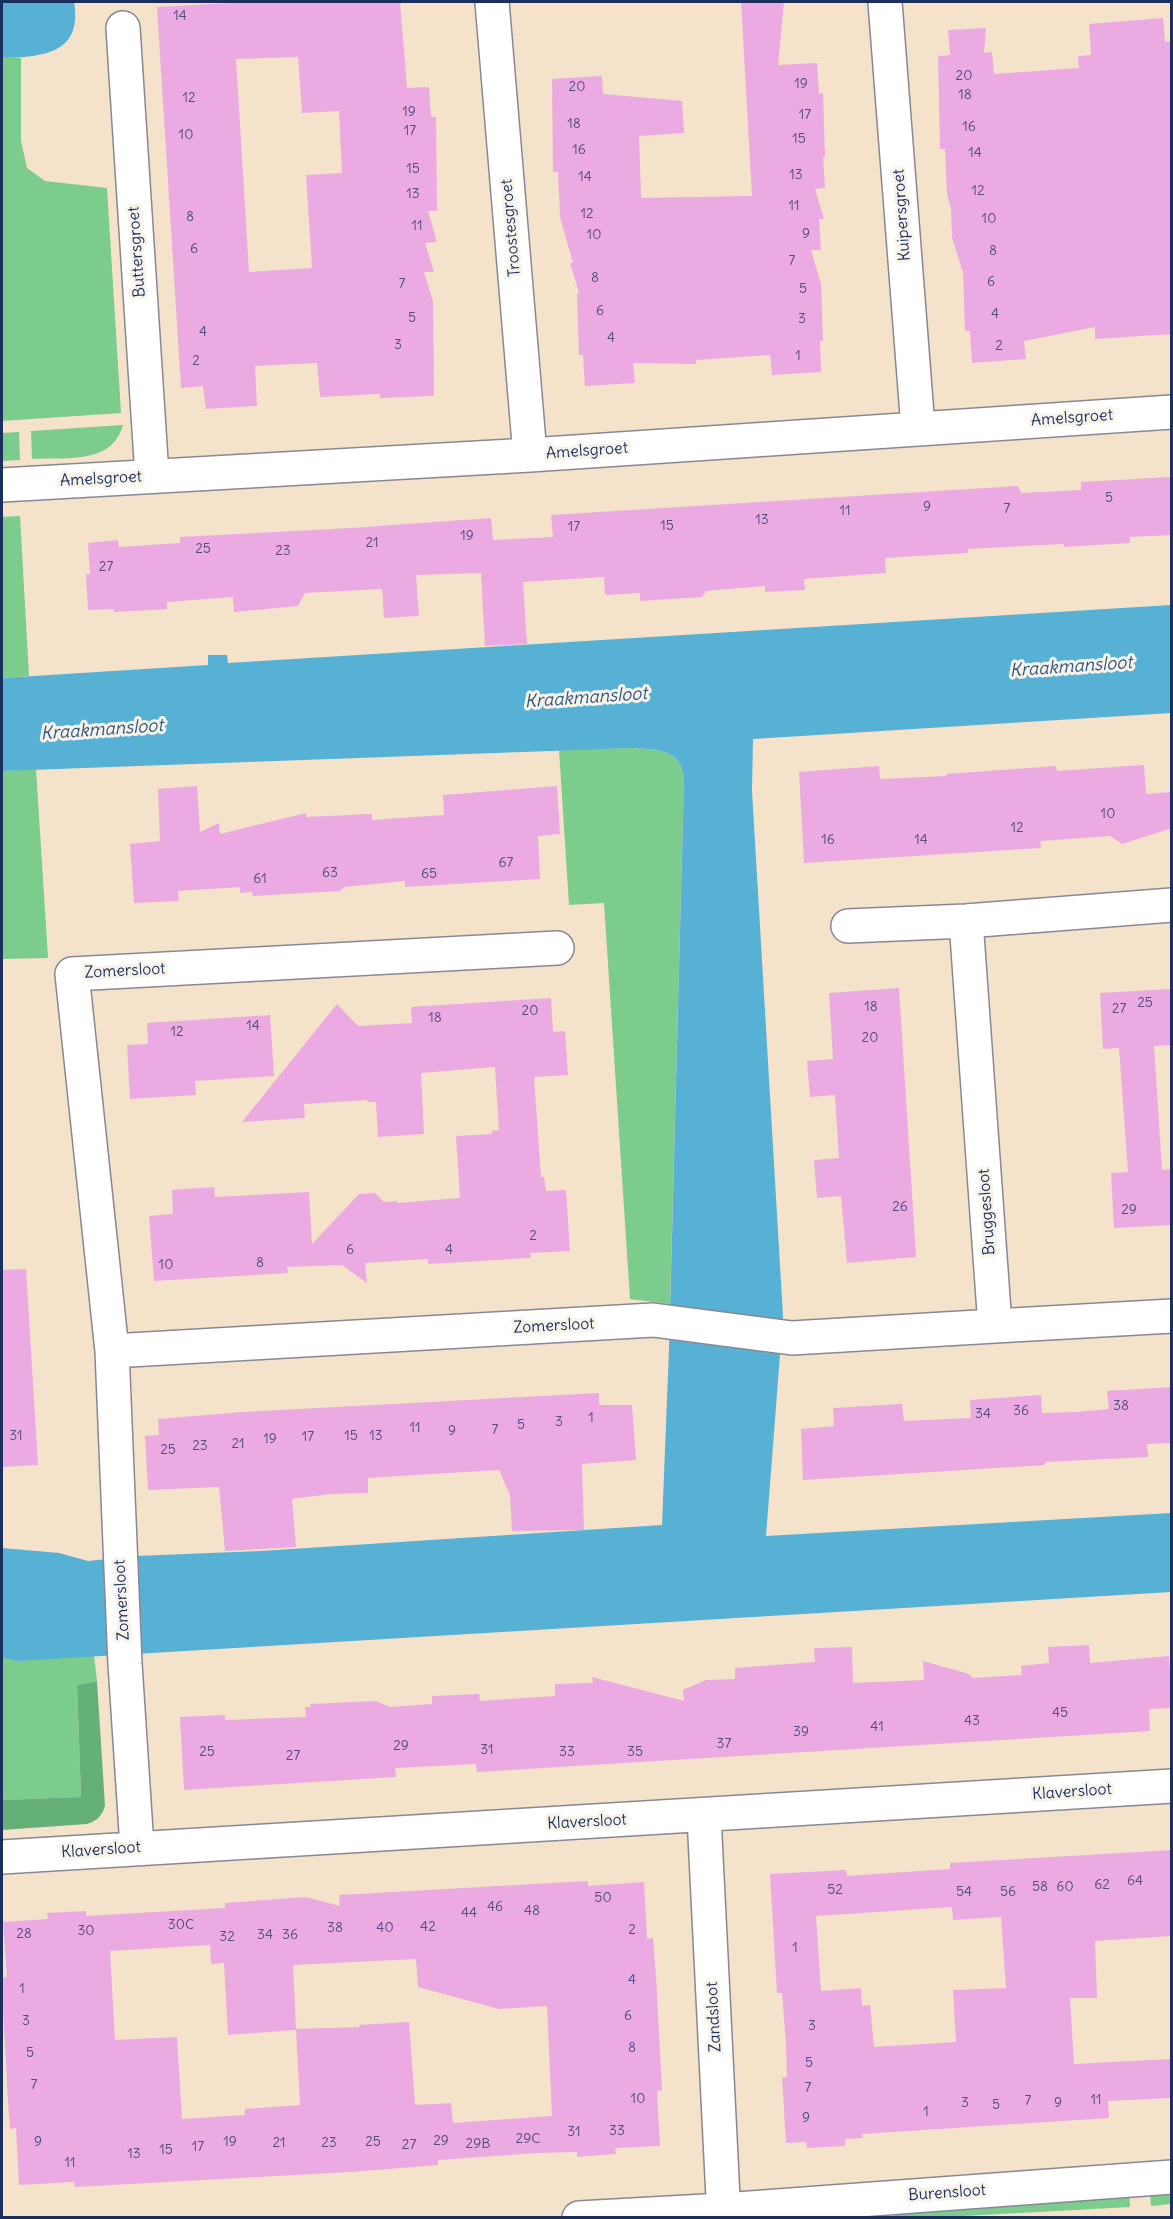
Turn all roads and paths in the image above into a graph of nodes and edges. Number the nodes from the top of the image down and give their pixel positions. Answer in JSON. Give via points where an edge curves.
{"nodes":[{"id":1,"x":492,"y":2,"type":"edge"},
{"id":2,"x":885,"y":2,"type":"edge"},
{"id":3,"x":123,"y":28,"type":"dead end"},
{"id":4,"x":1172,"y":412,"type":"edge"},
{"id":5,"x":918,"y":428,"type":"junction"},
{"id":6,"x":530,"y":454,"type":"junction"},
{"id":7,"x":152,"y":476,"type":"junction"},
{"id":8,"x":2,"y":484,"type":"edge"},
{"id":9,"x":1172,"y":905,"type":"edge"},
{"id":10,"x":966,"y":921,"type":"junction"},
{"id":11,"x":848,"y":926,"type":"dead end"},
{"id":12,"x":557,"y":948,"type":"dead end"},
{"id":13,"x":1172,"y":1316,"type":"edge"},
{"id":14,"x":995,"y":1326,"type":"junction"},
{"id":15,"x":112,"y":1351,"type":"junction"},
{"id":16,"x":1172,"y":1786,"type":"edge"},
{"id":17,"x":704,"y":1816,"type":"junction"},
{"id":18,"x":137,"y":1848,"type":"junction"},
{"id":19,"x":2,"y":1857,"type":"edge"},
{"id":20,"x":1172,"y":2177,"type":"edge"},
{"id":21,"x":724,"y":2214,"type":"edge"},
{"id":22,"x":579,"y":2217,"type":"edge"}],
"edges":[{"from":1,"to":6,"type":"street","name":"Troostesgroet"},
{"from":2,"to":5,"type":"street","name":"Kuipersgroet"},
{"from":3,"to":7,"type":"street","name":"Buttersgroet"},
{"from":4,"to":5,"type":"street","name":"Amelsgroet"},
{"from":5,"to":6,"type":"street","name":"Amelsgroet"},
{"from":6,"to":7,"type":"street","name":"Amelsgroet"},
{"from":7,"to":8,"type":"street","name":"Amelsgroet"},
{"from":9,"to":10,"type":"street"},
{"from":10,"to":11,"type":"street"},
{"from":10,"to":14,"type":"street","name":"Bruggesloot"},
{"from":12,"to":15,"type":"street","name":"Zomersloot","via":[[72,974]]},
{"from":13,"to":14,"type":"street"},
{"from":14,"to":15,"type":"street","name":"Zomersloot","via":[[792,1338],[653,1320]]},
{"from":15,"to":18,"type":"street","name":"Zomersloot","via":[[124,1664]]},
{"from":16,"to":17,"type":"street","name":"Klaversloot"},
{"from":17,"to":18,"type":"street","name":"Klaversloot"},
{"from":17,"to":21,"type":"street","name":"Zandsloot"},
{"from":18,"to":19,"type":"street","name":"Klaversloot"},
{"from":20,"to":21,"type":"street","name":"Burensloot"},
{"from":21,"to":22,"type":"street","name":"Burensloot"}]}
